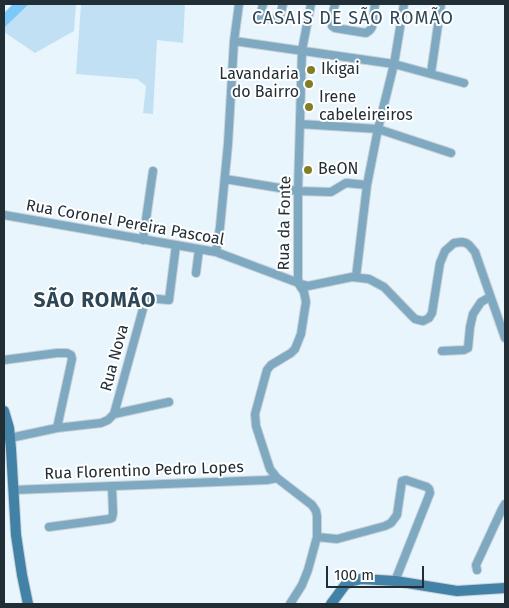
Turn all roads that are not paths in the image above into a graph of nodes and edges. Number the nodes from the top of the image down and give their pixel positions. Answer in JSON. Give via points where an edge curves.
{"nodes":[{"id":1,"x":239,"y":4,"type":"edge"},
{"id":2,"x":263,"y":4,"type":"edge"},
{"id":3,"x":283,"y":4,"type":"edge"},
{"id":4,"x":311,"y":4,"type":"edge"},
{"id":5,"x":335,"y":4,"type":"edge"},
{"id":6,"x":375,"y":4,"type":"edge"},
{"id":7,"x":404,"y":4,"type":"edge"},
{"id":8,"x":441,"y":4,"type":"edge"},
{"id":9,"x":234,"y":41,"type":"junction"},
{"id":10,"x":302,"y":50,"type":"junction"},
{"id":11,"x":394,"y":64,"type":"junction"},
{"id":12,"x":431,"y":73,"type":"junction"},
{"id":13,"x":464,"y":83,"type":"dead end"},
{"id":14,"x":300,"y":124,"type":"junction"},
{"id":15,"x":378,"y":129,"type":"junction"},
{"id":16,"x":451,"y":153,"type":"dead end"},
{"id":17,"x":153,"y":171,"type":"dead end"},
{"id":18,"x":225,"y":179,"type":"junction"},
{"id":19,"x":367,"y":185,"type":"junction"},
{"id":20,"x":298,"y":191,"type":"junction"},
{"id":21,"x":4,"y":215,"type":"edge"},
{"id":22,"x":143,"y":240,"type":"junction"},
{"id":23,"x":176,"y":245,"type":"junction"},
{"id":24,"x":199,"y":249,"type":"junction"},
{"id":25,"x":216,"y":252,"type":"junction"},
{"id":26,"x":196,"y":273,"type":"dead end"},
{"id":27,"x":356,"y":277,"type":"junction"},
{"id":28,"x":298,"y":283,"type":"junction"},
{"id":29,"x":490,"y":297,"type":"junction"},
{"id":30,"x":505,"y":338,"type":"edge"},
{"id":31,"x":442,"y":351,"type":"dead end"},
{"id":32,"x":4,"y":360,"type":"edge"},
{"id":33,"x":170,"y":402,"type":"dead end"},
{"id":34,"x":4,"y":410,"type":"edge"},
{"id":35,"x":114,"y":414,"type":"junction"},
{"id":36,"x":57,"y":428,"type":"junction"},
{"id":37,"x":10,"y":438,"type":"junction"},
{"id":38,"x":277,"y":478,"type":"junction"},
{"id":39,"x":112,"y":486,"type":"junction"},
{"id":40,"x":13,"y":490,"type":"junction"},
{"id":41,"x":505,"y":504,"type":"edge"},
{"id":42,"x":49,"y":527,"type":"dead end"},
{"id":43,"x":317,"y":537,"type":"junction"},
{"id":44,"x":476,"y":570,"type":"dead end"},
{"id":45,"x":394,"y":581,"type":"junction"},
{"id":46,"x":505,"y":588,"type":"edge"},
{"id":47,"x":28,"y":604,"type":"edge"},
{"id":48,"x":290,"y":604,"type":"edge"},
{"id":49,"x":331,"y":604,"type":"edge"}],
"edges":[{"from":1,"to":9,"type":"street"},
{"from":2,"to":3,"type":"street","via":[[260,17],[279,20]]},
{"from":4,"to":10,"type":"street","name":"Rua da Fonte"},
{"from":5,"to":6,"type":"street","via":[[332,26],[366,33],[372,27]]},
{"from":7,"to":11,"type":"street"},
{"from":8,"to":12,"type":"street"},
{"from":9,"to":10,"type":"street"},
{"from":9,"to":18,"type":"street"},
{"from":10,"to":11,"type":"street"},
{"from":10,"to":14,"type":"street","name":"Rua da Fonte"},
{"from":11,"to":12,"type":"street"},
{"from":11,"to":15,"type":"street"},
{"from":12,"to":13,"type":"street"},
{"from":14,"to":15,"type":"street"},
{"from":14,"to":20,"type":"street","name":"Rua da Fonte"},
{"from":15,"to":16,"type":"street"},
{"from":15,"to":19,"type":"street"},
{"from":17,"to":22,"type":"street"},
{"from":18,"to":20,"type":"street"},
{"from":18,"to":25,"type":"street"},
{"from":19,"to":20,"type":"street","via":[[346,183],[331,192]]},
{"from":19,"to":27,"type":"street"},
{"from":20,"to":28,"type":"street","name":"Rua da Fonte"},
{"from":21,"to":22,"type":"street","name":"Rua Coronel Pereira Pascoal"},
{"from":22,"to":23,"type":"street","name":"Rua Coronel Pereira Pascoal"},
{"from":23,"to":24,"type":"street","name":"Rua Coronel Pereira Pascoal"},
{"from":23,"to":35,"type":"street","name":"Rua Nova","via":[[169,300],[146,298]]},
{"from":24,"to":25,"type":"street","name":"Rua Coronel Pereira Pascoal"},
{"from":24,"to":26,"type":"street"},
{"from":25,"to":28,"type":"street","name":"Rua Coronel Pereira Pascoal"},
{"from":27,"to":28,"type":"street","name":"Rua Coronel Pereira Pascoal","via":[[308,286]]},
{"from":27,"to":29,"type":"street","via":[[384,287],[415,319],[423,321],[432,313],[441,259],[451,244],[462,242],[475,252]]},
{"from":28,"to":38,"type":"street","name":"Rua da Fonte","via":[[306,302],[299,342],[291,353],[267,370],[255,414],[270,469]]},
{"from":29,"to":30,"type":"street"},
{"from":29,"to":31,"type":"street","via":[[481,302],[473,314],[468,348]]},
{"from":32,"to":36,"type":"street","via":[[57,353],[70,355],[72,359]]},
{"from":33,"to":35,"type":"street"},
{"from":34,"to":37,"type":"main road"},
{"from":35,"to":36,"type":"street","name":"Rua Nova","via":[[101,423]]},
{"from":36,"to":37,"type":"street","name":"Rua Nova"},
{"from":37,"to":40,"type":"main road"},
{"from":38,"to":39,"type":"street","name":"Rua Florentino Pedro Lopes"},
{"from":38,"to":43,"type":"street","name":"Rua da Fonte","via":[[316,511]]},
{"from":39,"to":40,"type":"street","name":"Rua Florentino Pedro Lopes"},
{"from":39,"to":42,"type":"street","via":[[113,513],[109,520]]},
{"from":40,"to":47,"type":"main road","via":[[16,535]]},
{"from":41,"to":44,"type":"street"},
{"from":43,"to":45,"type":"street","via":[[337,539],[385,526],[397,515],[402,481],[427,487],[430,494]]},
{"from":43,"to":48,"type":"street","name":"Rua da Fonte","via":[[306,577]]},
{"from":45,"to":46,"type":"main road","via":[[457,591]]},
{"from":45,"to":49,"type":"main road","via":[[352,581],[343,587]]}]}
